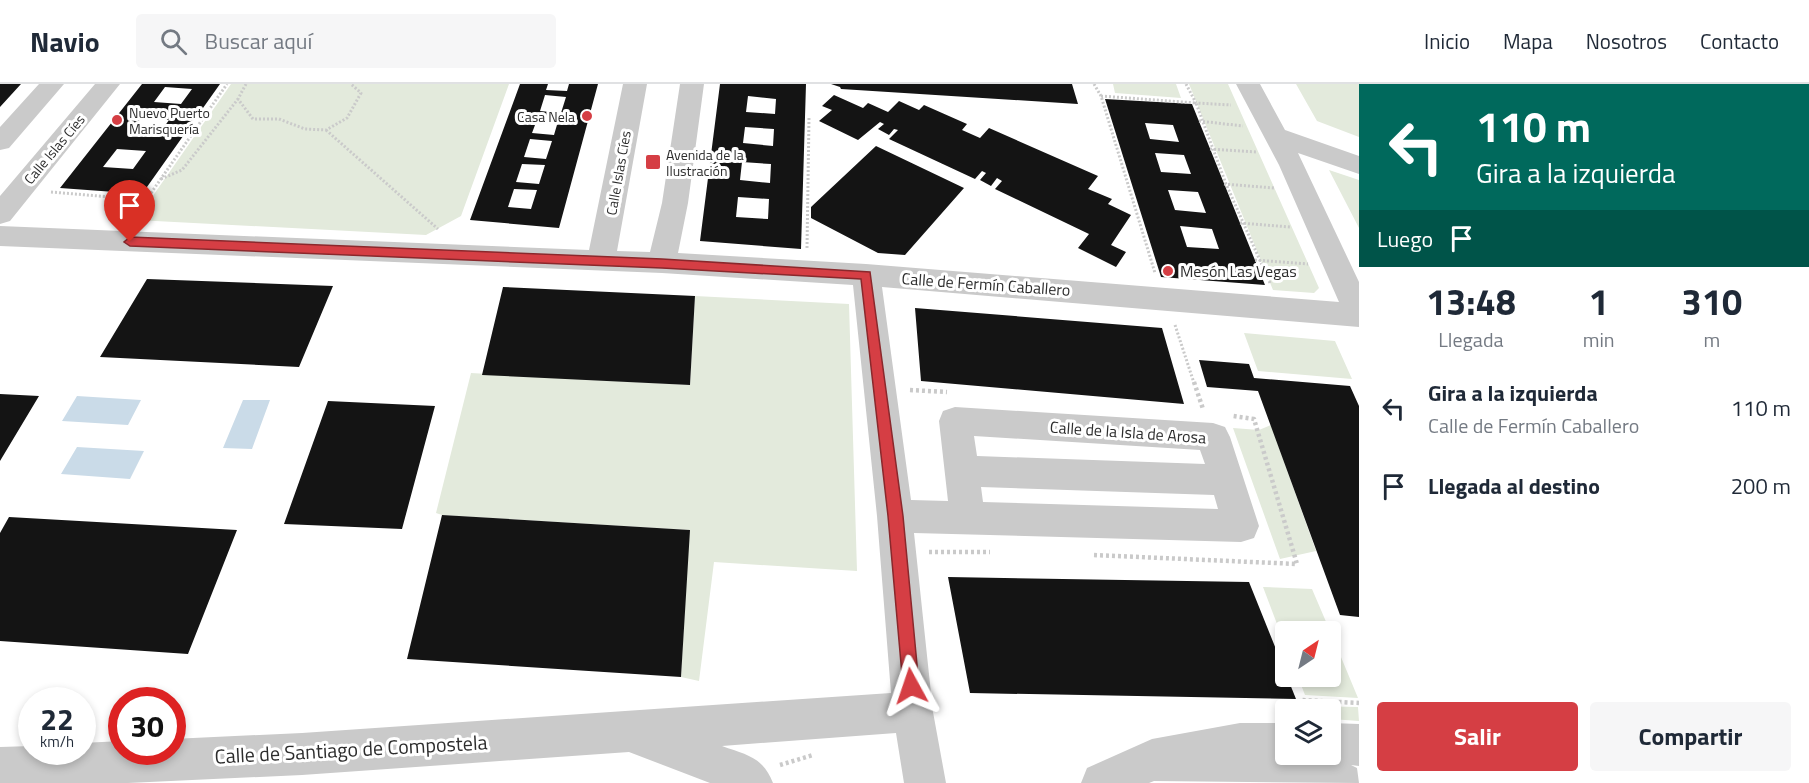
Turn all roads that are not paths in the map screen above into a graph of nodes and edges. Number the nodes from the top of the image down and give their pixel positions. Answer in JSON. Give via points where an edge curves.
{"nodes":[{"id":1,"x":52,"y":84,"type":"edge"},
{"id":2,"x":108,"y":84,"type":"edge"},
{"id":3,"x":635,"y":84,"type":"edge"},
{"id":4,"x":692,"y":84,"type":"edge"},
{"id":5,"x":1244,"y":95,"type":"edge"},
{"id":6,"x":0,"y":142,"type":"edge"},
{"id":7,"x":1269,"y":144,"type":"junction"},
{"id":8,"x":1359,"y":165,"type":"edge"},
{"id":9,"x":0,"y":213,"type":"edge"},
{"id":10,"x":0,"y":236,"type":"edge"},
{"id":11,"x":601,"y":261,"type":"junction"},
{"id":12,"x":662,"y":263,"type":"junction"},
{"id":13,"x":866,"y":275,"type":"junction"},
{"id":14,"x":1359,"y":313,"type":"edge"},
{"id":15,"x":962,"y":471,"type":"junction"},
{"id":16,"x":1227,"y":480,"type":"junction"},
{"id":17,"x":896,"y":516,"type":"junction"},
{"id":18,"x":968,"y":519,"type":"junction"},
{"id":19,"x":913,"y":712,"type":"junction"},
{"id":20,"x":629,"y":731,"type":"junction"},
{"id":21,"x":1275,"y":744,"type":"edge"},
{"id":22,"x":1341,"y":744,"type":"edge"},
{"id":23,"x":1359,"y":745,"type":"edge"},
{"id":24,"x":1152,"y":760,"type":"junction"},
{"id":25,"x":0,"y":768,"type":"edge"},
{"id":26,"x":752,"y":783,"type":"edge"},
{"id":27,"x":925,"y":783,"type":"edge"},
{"id":28,"x":1102,"y":783,"type":"edge"},
{"id":29,"x":1342,"y":783,"type":"edge"}],
"edges":[{"from":1,"to":6,"type":"street"},
{"from":2,"to":9,"type":"street","name":"Calle Islas Cíes"},
{"from":3,"to":11,"type":"street","name":"Calle Islas Cíes"},
{"from":4,"to":12,"type":"street"},
{"from":5,"to":7,"type":"street","via":[[1264,119]]},
{"from":7,"to":8,"type":"street"},
{"from":7,"to":14,"type":"street"},
{"from":10,"to":11,"type":"street","name":"Calle de Fermín Caballero"},
{"from":11,"to":12,"type":"street","name":"Calle de Fermín Caballero"},
{"from":12,"to":13,"type":"street","name":"Calle de Fermín Caballero"},
{"from":13,"to":14,"type":"street","name":"Calle de Fermín Caballero"},
{"from":13,"to":17,"type":"street"},
{"from":15,"to":16,"type":"street"},
{"from":15,"to":16,"type":"street","name":"Calle de la Isla de Arosa","via":[[955,421],[1213,437]]},
{"from":15,"to":18,"type":"street","name":"Calle de la Isla de Arosa"},
{"from":16,"to":18,"type":"street","name":"Calle de la Isla de Arosa","via":[[1241,526]]},
{"from":17,"to":18,"type":"street","name":"Calle de la Isla de Arosa"},
{"from":17,"to":19,"type":"street"},
{"from":19,"to":20,"type":"street","name":"Calle de Santiago de Compostela"},
{"from":19,"to":27,"type":"street"},
{"from":20,"to":25,"type":"street","name":"Calle de Santiago de Compostela","via":[[302,754]]},
{"from":20,"to":26,"type":"street","name":"Calle de Santiago de Compostela","via":[[737,772]]},
{"from":21,"to":24,"type":"street","via":[[1240,744]]},
{"from":22,"to":23,"type":"street"},
{"from":24,"to":28,"type":"street"},
{"from":24,"to":29,"type":"street","via":[[1249,765]]}]}
